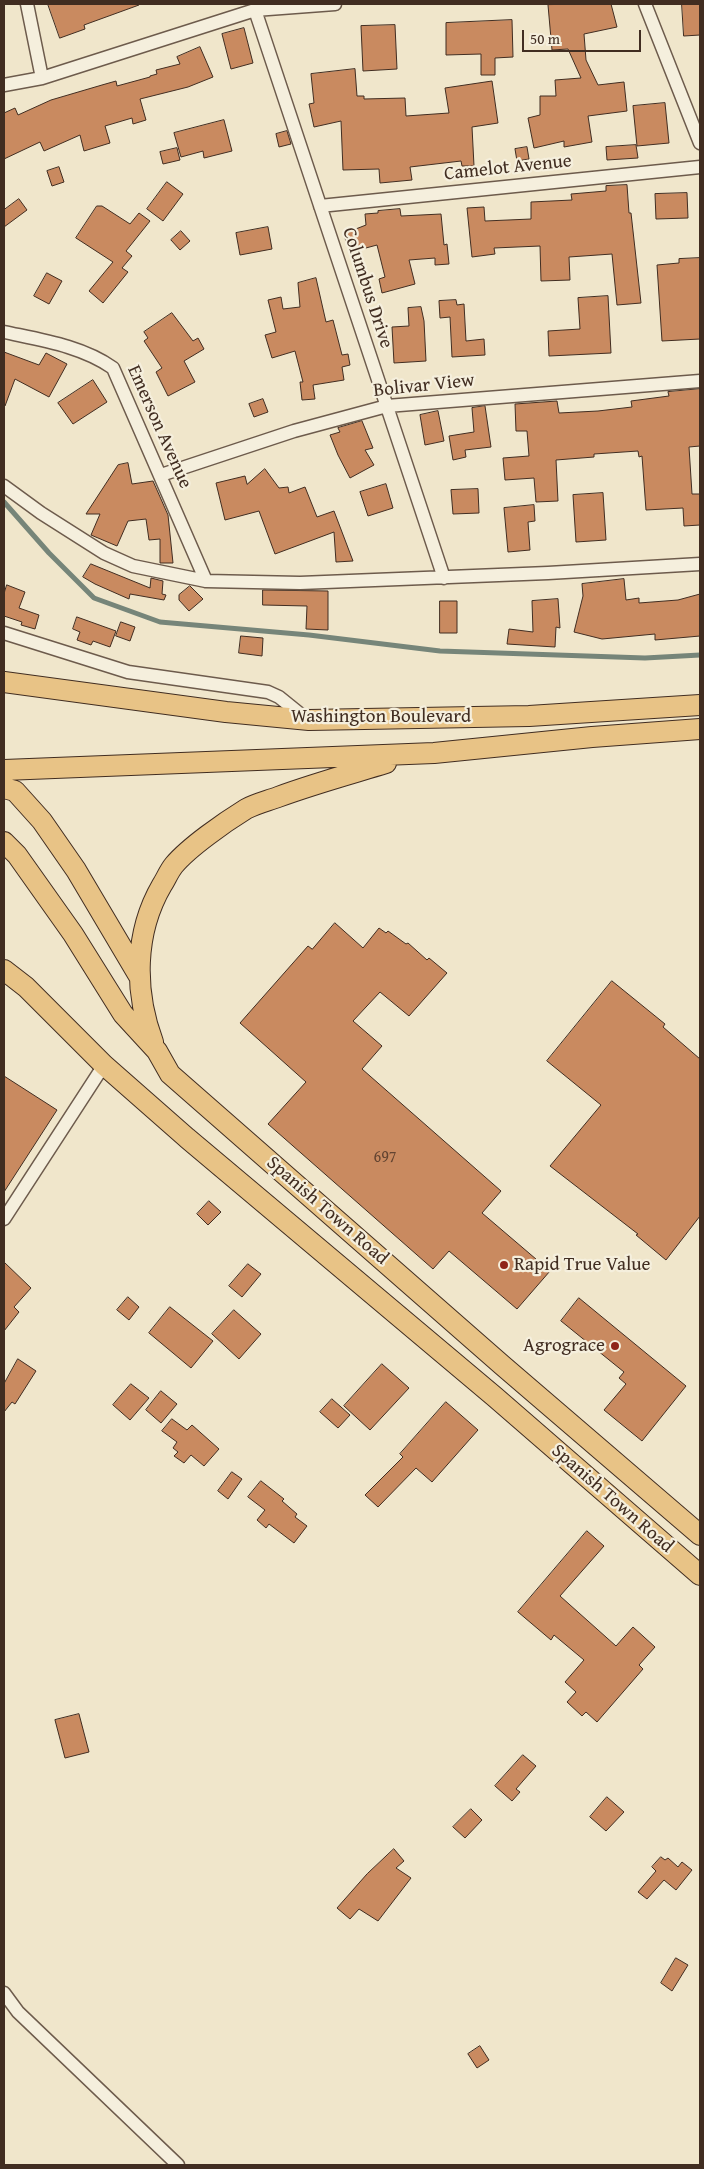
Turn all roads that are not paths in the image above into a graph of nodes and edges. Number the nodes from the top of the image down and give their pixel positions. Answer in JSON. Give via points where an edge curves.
{"nodes":[{"id":1,"x":27,"y":4,"type":"edge"},
{"id":2,"x":335,"y":4,"type":"edge"},
{"id":3,"x":645,"y":4,"type":"edge"},
{"id":4,"x":255,"y":10,"type":"junction"},
{"id":5,"x":42,"y":78,"type":"junction"},
{"id":6,"x":4,"y":86,"type":"edge"},
{"id":7,"x":700,"y":143,"type":"edge"},
{"id":8,"x":700,"y":167,"type":"edge"},
{"id":9,"x":320,"y":206,"type":"junction"},
{"id":10,"x":4,"y":332,"type":"edge"},
{"id":11,"x":700,"y":381,"type":"edge"},
{"id":12,"x":386,"y":406,"type":"junction"},
{"id":13,"x":162,"y":475,"type":"junction"},
{"id":14,"x":4,"y":486,"type":"edge"},
{"id":15,"x":700,"y":564,"type":"edge"},
{"id":16,"x":444,"y":578,"type":"junction"},
{"id":17,"x":206,"y":581,"type":"junction"},
{"id":18,"x":4,"y":633,"type":"edge"},
{"id":19,"x":4,"y":682,"type":"edge"},
{"id":20,"x":700,"y":705,"type":"edge"},
{"id":21,"x":308,"y":720,"type":"junction"},
{"id":22,"x":700,"y":729,"type":"edge"},
{"id":23,"x":434,"y":753,"type":"junction"},
{"id":24,"x":4,"y":770,"type":"edge"},
{"id":25,"x":4,"y":788,"type":"edge"},
{"id":26,"x":4,"y":842,"type":"edge"},
{"id":27,"x":4,"y":970,"type":"edge"},
{"id":28,"x":140,"y":978,"type":"junction"},
{"id":29,"x":157,"y":1051,"type":"junction"},
{"id":30,"x":104,"y":1065,"type":"junction"},
{"id":31,"x":4,"y":1220,"type":"edge"},
{"id":32,"x":516,"y":1377,"type":"junction"},
{"id":33,"x":495,"y":1397,"type":"junction"},
{"id":34,"x":700,"y":1534,"type":"edge"},
{"id":35,"x":700,"y":1574,"type":"edge"},
{"id":36,"x":4,"y":1993,"type":"edge"},
{"id":37,"x":178,"y":2165,"type":"edge"}],
"edges":[{"from":1,"to":5,"type":"street"},
{"from":2,"to":4,"type":"street"},
{"from":3,"to":7,"type":"street"},
{"from":4,"to":5,"type":"street"},
{"from":4,"to":9,"type":"street","name":"Columbus Drive"},
{"from":5,"to":6,"type":"street"},
{"from":8,"to":9,"type":"street","name":"Camelot Avenue"},
{"from":9,"to":12,"type":"street","name":"Columbus Drive"},
{"from":10,"to":13,"type":"street","name":"Emerson Avenue","via":[[100,358],[113,368]]},
{"from":11,"to":12,"type":"street","name":"Bolivar View"},
{"from":12,"to":13,"type":"street","name":"Bolivar View","via":[[294,431]]},
{"from":12,"to":16,"type":"street","name":"Columbus Drive"},
{"from":13,"to":17,"type":"street","name":"Emerson Avenue"},
{"from":14,"to":17,"type":"street","via":[[104,553],[133,566]]},
{"from":15,"to":16,"type":"street"},
{"from":16,"to":17,"type":"street","via":[[300,583]]},
{"from":18,"to":21,"type":"street","via":[[128,672],[268,692]]},
{"from":19,"to":21,"type":"highway","name":"Washington Boulevard"},
{"from":20,"to":21,"type":"highway","name":"Washington Boulevard","via":[[529,716]]},
{"from":22,"to":23,"type":"highway","name":"Washington Boulevard"},
{"from":23,"to":24,"type":"highway","name":"Washington Boulevard"},
{"from":23,"to":28,"type":"highway","via":[[314,784],[247,809],[199,843],[174,866],[154,898],[144,925]]},
{"from":25,"to":28,"type":"highway","via":[[15,792],[42,822],[76,870]]},
{"from":26,"to":29,"type":"highway","name":"Spanish Town Road","via":[[17,855],[73,934],[123,1014]]},
{"from":27,"to":30,"type":"highway","name":"Spanish Town Road","via":[[26,987]]},
{"from":28,"to":29,"type":"highway","via":[[146,1024]]},
{"from":29,"to":32,"type":"highway","name":"Spanish Town Road","via":[[170,1074]]},
{"from":30,"to":31,"type":"street"},
{"from":30,"to":33,"type":"highway","name":"Spanish Town Road"},
{"from":32,"to":33,"type":"highway"},
{"from":32,"to":34,"type":"highway","name":"Spanish Town Road"},
{"from":33,"to":35,"type":"highway","name":"Spanish Town Road"},
{"from":36,"to":37,"type":"street","via":[[18,2012]]}]}
